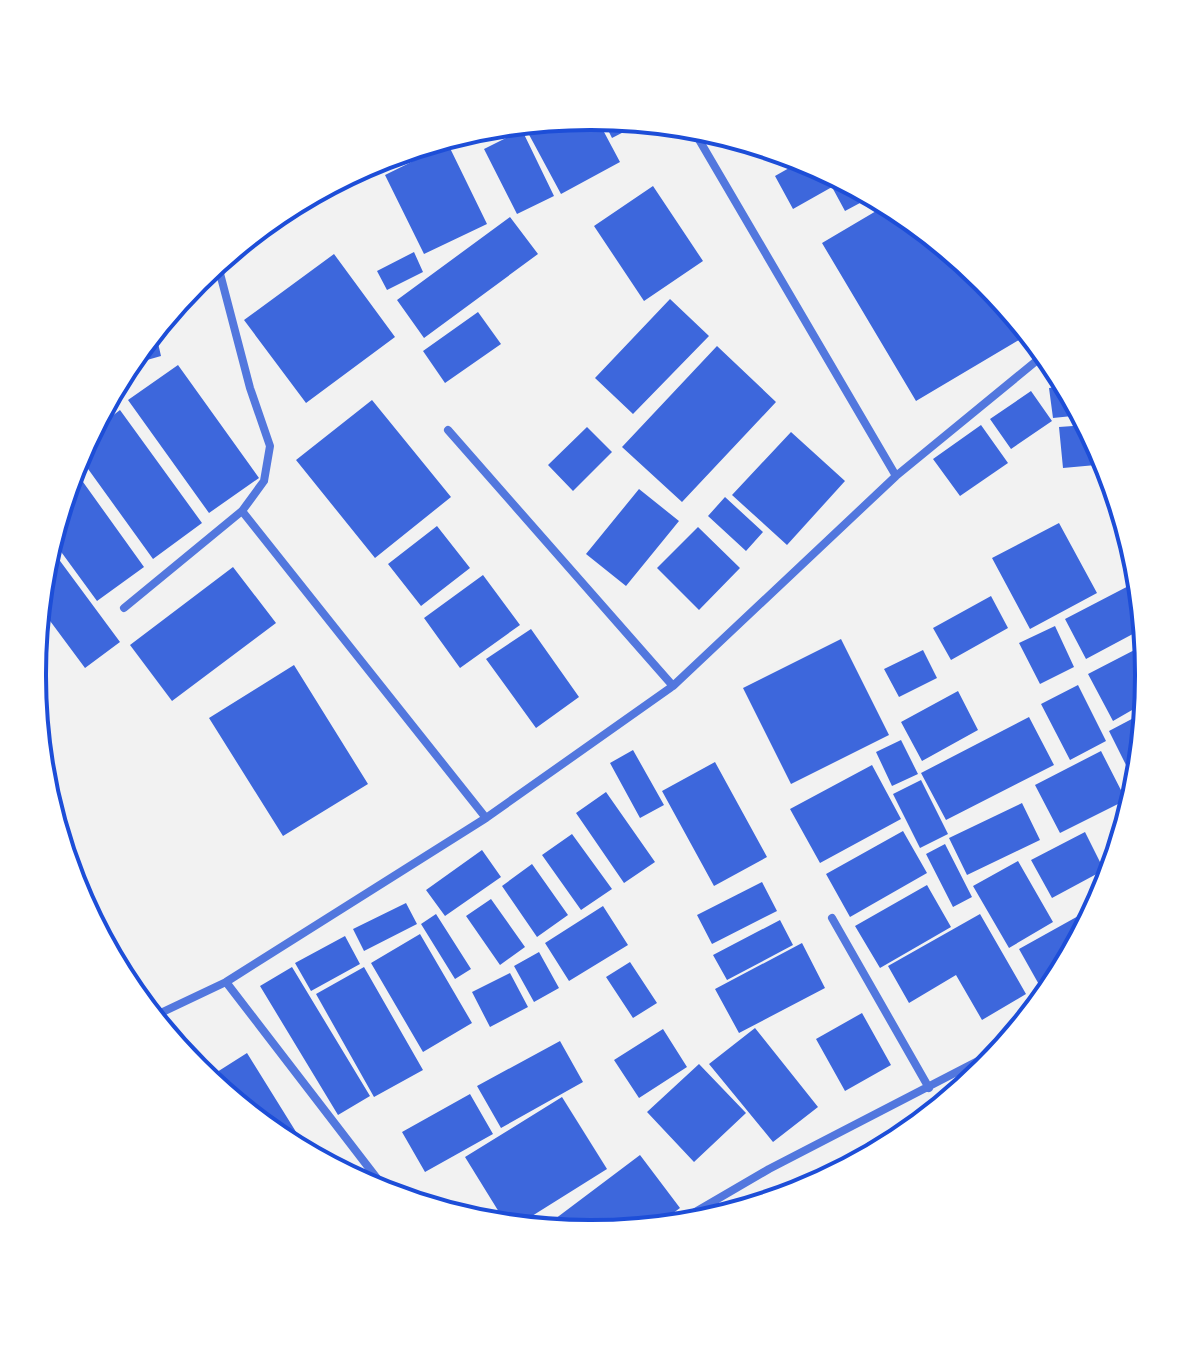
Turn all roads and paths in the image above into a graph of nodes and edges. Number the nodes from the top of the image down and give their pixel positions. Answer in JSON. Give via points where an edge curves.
{"nodes":[{"id":1,"x":700,"y":142,"type":"edge"},
{"id":2,"x":221,"y":276,"type":"edge"},
{"id":3,"x":1035,"y":362,"type":"edge"},
{"id":4,"x":448,"y":430,"type":"dead end"},
{"id":5,"x":896,"y":476,"type":"junction"},
{"id":6,"x":242,"y":511,"type":"junction"},
{"id":7,"x":124,"y":608,"type":"dead end"},
{"id":8,"x":673,"y":686,"type":"junction"},
{"id":9,"x":486,"y":818,"type":"junction"},
{"id":10,"x":832,"y":918,"type":"dead end"},
{"id":11,"x":226,"y":982,"type":"junction"},
{"id":12,"x":163,"y":1012,"type":"edge"},
{"id":13,"x":969,"y":1066,"type":"edge"},
{"id":14,"x":929,"y":1088,"type":"junction"},
{"id":15,"x":374,"y":1174,"type":"edge"},
{"id":16,"x":703,"y":1208,"type":"edge"}],
"edges":[{"from":1,"to":5,"type":"street"},
{"from":2,"to":6,"type":"street","via":[[270,446],[264,481]]},
{"from":3,"to":5,"type":"street"},
{"from":4,"to":8,"type":"street"},
{"from":5,"to":8,"type":"street"},
{"from":6,"to":7,"type":"street"},
{"from":6,"to":9,"type":"street"},
{"from":8,"to":9,"type":"street"},
{"from":9,"to":11,"type":"street"},
{"from":10,"to":14,"type":"street"},
{"from":11,"to":12,"type":"street"},
{"from":11,"to":15,"type":"street"},
{"from":13,"to":14,"type":"street"},
{"from":14,"to":16,"type":"street"}]}
